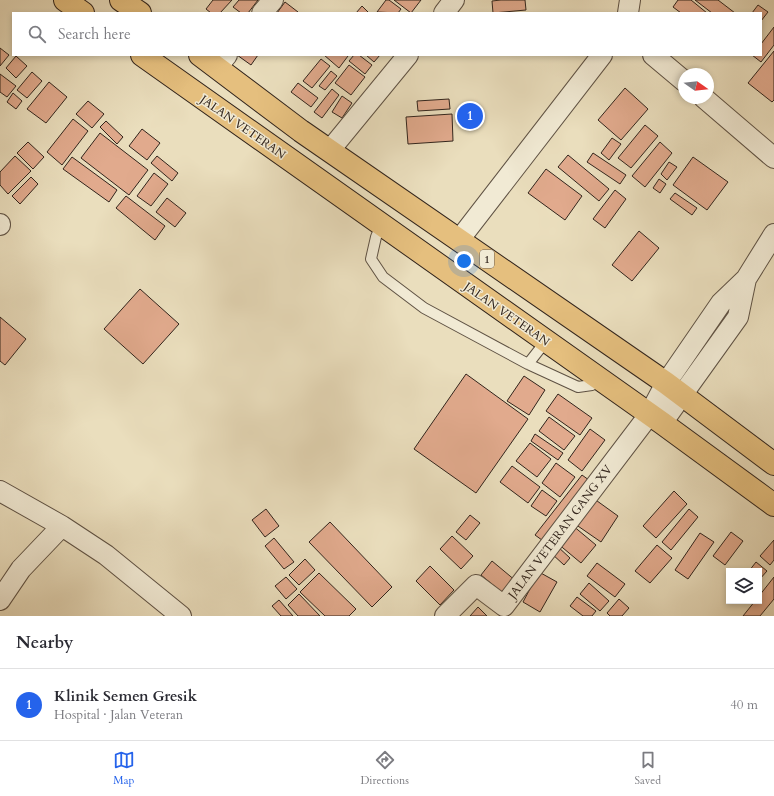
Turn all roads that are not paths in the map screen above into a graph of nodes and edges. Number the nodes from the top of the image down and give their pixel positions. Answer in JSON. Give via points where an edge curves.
{"nodes":[{"id":1,"x":65,"y":0,"type":"edge"},
{"id":2,"x":122,"y":0,"type":"edge"},
{"id":3,"x":273,"y":0,"type":"edge"},
{"id":4,"x":454,"y":0,"type":"edge"},
{"id":5,"x":630,"y":0,"type":"edge"},
{"id":6,"x":82,"y":12,"type":"edge"},
{"id":7,"x":139,"y":12,"type":"edge"},
{"id":8,"x":263,"y":12,"type":"edge"},
{"id":9,"x":445,"y":12,"type":"edge"},
{"id":10,"x":628,"y":12,"type":"edge"},
{"id":11,"x":143,"y":56,"type":"edge"},
{"id":12,"x":407,"y":56,"type":"edge"},
{"id":13,"x":601,"y":56,"type":"edge"},
{"id":14,"x":654,"y":56,"type":"edge"},
{"id":15,"x":214,"y":59,"type":"edge"},
{"id":16,"x":678,"y":76,"type":"edge"},
{"id":17,"x":711,"y":104,"type":"edge"},
{"id":18,"x":330,"y":150,"type":"junction"},
{"id":19,"x":774,"y":158,"type":"edge"},
{"id":20,"x":381,"y":225,"type":"junction"},
{"id":21,"x":774,"y":234,"type":"edge"},
{"id":22,"x":460,"y":240,"type":"junction"},
{"id":23,"x":546,"y":341,"type":"junction"},
{"id":24,"x":528,"y":364,"type":"junction"},
{"id":25,"x":600,"y":380,"type":"junction"},
{"id":26,"x":674,"y":389,"type":"junction"},
{"id":27,"x":655,"y":419,"type":"junction"},
{"id":28,"x":774,"y":464,"type":"edge"},
{"id":29,"x":0,"y":491,"type":"edge"},
{"id":30,"x":774,"y":505,"type":"edge"},
{"id":31,"x":62,"y":526,"type":"junction"},
{"id":32,"x":0,"y":600,"type":"edge"},
{"id":33,"x":510,"y":611,"type":"edge"},
{"id":34,"x":181,"y":616,"type":"edge"},
{"id":35,"x":445,"y":616,"type":"edge"}],
"edges":[{"from":1,"to":6,"type":"highway"},
{"from":2,"to":7,"type":"highway"},
{"from":3,"to":8,"type":"street"},
{"from":4,"to":9,"type":"street"},
{"from":5,"to":10,"type":"street"},
{"from":11,"to":20,"type":"highway","name":"JALAN VETERAN"},
{"from":12,"to":18,"type":"street"},
{"from":13,"to":22,"type":"street"},
{"from":14,"to":16,"type":"street"},
{"from":15,"to":18,"type":"highway","number":"1","via":[[301,131]]},
{"from":17,"to":19,"type":"street"},
{"from":18,"to":22,"type":"highway","number":"1"},
{"from":20,"to":23,"type":"highway","name":"JALAN VETERAN"},
{"from":20,"to":24,"type":"lane","via":[[371,259],[383,277],[424,308]]},
{"from":21,"to":26,"type":"street","name":"JALAN VETERAN GANG XV","via":[[746,279],[721,303]]},
{"from":22,"to":26,"type":"highway","number":"1"},
{"from":23,"to":24,"type":"lane"},
{"from":23,"to":25,"type":"highway","name":"JALAN VETERAN"},
{"from":24,"to":25,"type":"lane","via":[[578,387],[592,385]]},
{"from":25,"to":27,"type":"highway","name":"JALAN VETERAN"},
{"from":26,"to":27,"type":"street","name":"JALAN VETERAN GANG XV"},
{"from":26,"to":28,"type":"highway","number":"1"},
{"from":27,"to":30,"type":"highway","name":"JALAN VETERAN"},
{"from":27,"to":33,"type":"street","name":"JALAN VETERAN GANG XV"},
{"from":29,"to":31,"type":"street"},
{"from":31,"to":32,"type":"street","via":[[21,569]]},
{"from":31,"to":34,"type":"street","via":[[106,555]]},
{"from":33,"to":35,"type":"street","name":"JALAN VETERAN GANG XV","via":[[476,585]]}]}
